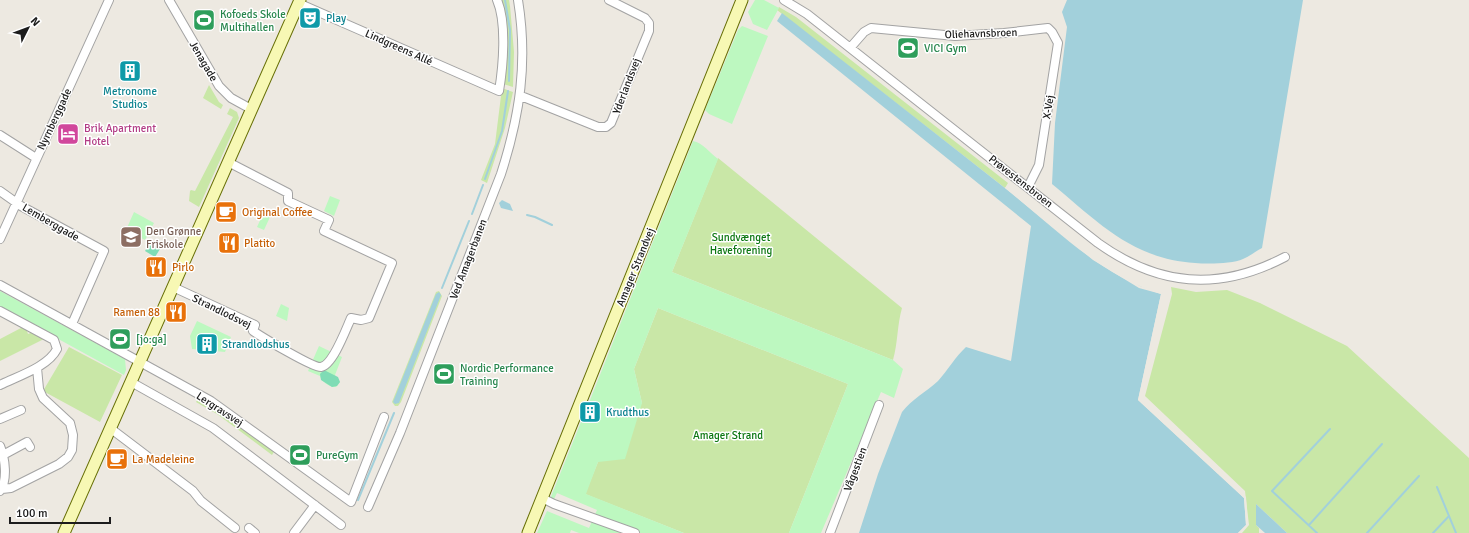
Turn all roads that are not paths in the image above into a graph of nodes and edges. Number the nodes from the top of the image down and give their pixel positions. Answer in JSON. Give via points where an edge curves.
{"nodes":[{"id":1,"x":109,"y":0,"type":"edge"},
{"id":2,"x":170,"y":0,"type":"edge"},
{"id":3,"x":497,"y":0,"type":"edge"},
{"id":4,"x":518,"y":0,"type":"edge"},
{"id":5,"x":609,"y":0,"type":"edge"},
{"id":6,"x":784,"y":0,"type":"edge"},
{"id":7,"x":741,"y":1,"type":"edge"},
{"id":8,"x":299,"y":2,"type":"edge"},
{"id":9,"x":1048,"y":28,"type":"joint"},
{"id":10,"x":850,"y":48,"type":"junction"},
{"id":11,"x":521,"y":96,"type":"junction"},
{"id":12,"x":251,"y":109,"type":"junction"},
{"id":13,"x":0,"y":135,"type":"edge"},
{"id":14,"x":36,"y":158,"type":"junction"},
{"id":15,"x":228,"y":162,"type":"junction"},
{"id":16,"x":1028,"y":187,"type":"junction"},
{"id":17,"x":0,"y":190,"type":"edge"},
{"id":18,"x":16,"y":200,"type":"junction"},
{"id":19,"x":0,"y":239,"type":"edge"},
{"id":20,"x":1285,"y":257,"type":"dead end"},
{"id":21,"x":0,"y":285,"type":"edge"},
{"id":22,"x":173,"y":287,"type":"junction"},
{"id":23,"x":0,"y":312,"type":"edge"},
{"id":24,"x":72,"y":324,"type":"junction"},
{"id":25,"x":140,"y":362,"type":"junction"},
{"id":26,"x":37,"y":368,"type":"junction"},
{"id":27,"x":131,"y":382,"type":"junction"},
{"id":28,"x":0,"y":385,"type":"edge"},
{"id":29,"x":880,"y":405,"type":"dead end"},
{"id":30,"x":21,"y":410,"type":"dead end"},
{"id":31,"x":384,"y":417,"type":"dead end"},
{"id":32,"x":0,"y":419,"type":"edge"},
{"id":33,"x":110,"y":428,"type":"junction"},
{"id":34,"x":0,"y":446,"type":"edge"},
{"id":35,"x":30,"y":447,"type":"dead end"},
{"id":36,"x":3,"y":455,"type":"junction"},
{"id":37,"x":1,"y":490,"type":"edge"},
{"id":38,"x":542,"y":498,"type":"junction"},
{"id":39,"x":315,"y":505,"type":"junction"},
{"id":40,"x":368,"y":508,"type":"dead end"},
{"id":41,"x":341,"y":524,"type":"dead end"},
{"id":42,"x":235,"y":528,"type":"dead end"},
{"id":43,"x":64,"y":533,"type":"edge"},
{"id":44,"x":294,"y":533,"type":"edge"},
{"id":45,"x":528,"y":533,"type":"edge"},
{"id":46,"x":635,"y":533,"type":"edge"},
{"id":47,"x":830,"y":533,"type":"edge"}],
"edges":[{"from":1,"to":14,"type":"street","name":"Nyrnberggade"},
{"from":2,"to":12,"type":"street","name":"Jenagade","via":[[219,86],[230,98]]},
{"from":3,"to":8,"type":"street","name":"Lindgreens Allé","via":[[503,42],[503,67],[499,91]]},
{"from":4,"to":11,"type":"street","name":"Ved Amagerbanen","via":[[522,50]]},
{"from":5,"to":11,"type":"street","name":"Yderlandsvej","via":[[645,18],[649,23],[649,31],[611,123],[606,127],[598,126]]},
{"from":6,"to":10,"type":"street","name":"Prøvestensbroen","via":[[807,14]]},
{"from":7,"to":38,"type":"street","name":"Amager Strandvej"},
{"from":8,"to":12,"type":"street"},
{"from":9,"to":10,"type":"street","name":"Oliehavnsbroen","via":[[955,36],[871,28]]},
{"from":9,"to":16,"type":"street","name":"X-Vej","via":[[1058,43],[1039,165]]},
{"from":10,"to":16,"type":"street","name":"Prøvestensbroen"},
{"from":11,"to":40,"type":"street","name":"Ved Amagerbanen","via":[[501,174]]},
{"from":12,"to":15,"type":"street"},
{"from":13,"to":14,"type":"street"},
{"from":14,"to":18,"type":"street","name":"Nyrnberggade"},
{"from":15,"to":22,"type":"street"},
{"from":15,"to":22,"type":"street","name":"Strandlodsvej","via":[[288,193],[288,201],[329,220],[324,231],[392,263],[369,318],[351,318],[334,354],[324,365],[317,367],[253,331],[255,325]]},
{"from":16,"to":20,"type":"street","name":"Prøvestensbroen","via":[[1116,256],[1136,267],[1157,274],[1179,279],[1224,279],[1246,274]]},
{"from":17,"to":18,"type":"street","name":"Lemberggade"},
{"from":18,"to":19,"type":"street","name":"Nyrnberggade"},
{"from":18,"to":24,"type":"street","name":"Lemberggade","via":[[21,206],[104,251]]},
{"from":21,"to":24,"type":"street","name":"Lergravsvej"},
{"from":22,"to":25,"type":"street"},
{"from":23,"to":26,"type":"street","via":[[54,340],[57,349]]},
{"from":24,"to":25,"type":"street","name":"Lergravsvej"},
{"from":25,"to":27,"type":"street"},
{"from":25,"to":31,"type":"street","name":"Lergravsvej","via":[[226,410],[351,502]]},
{"from":26,"to":28,"type":"street"},
{"from":26,"to":37,"type":"street","via":[[39,389],[43,398],[70,423],[73,435],[72,450],[59,464],[11,488]]},
{"from":27,"to":33,"type":"street"},
{"from":27,"to":39,"type":"street","name":"Lergravsvej","via":[[213,428]]},
{"from":29,"to":47,"type":"street","name":"Vågestien"},
{"from":30,"to":32,"type":"street"},
{"from":33,"to":42,"type":"street","via":[[193,491],[201,501]]},
{"from":33,"to":43,"type":"street"},
{"from":34,"to":36,"type":"street"},
{"from":35,"to":36,"type":"street","via":[[27,442]]},
{"from":36,"to":37,"type":"street"},
{"from":38,"to":45,"type":"street","name":"Amager Strandvej"},
{"from":38,"to":46,"type":"street"},
{"from":39,"to":41,"type":"street","name":"Lergravsvej"},
{"from":39,"to":44,"type":"street"}]}
